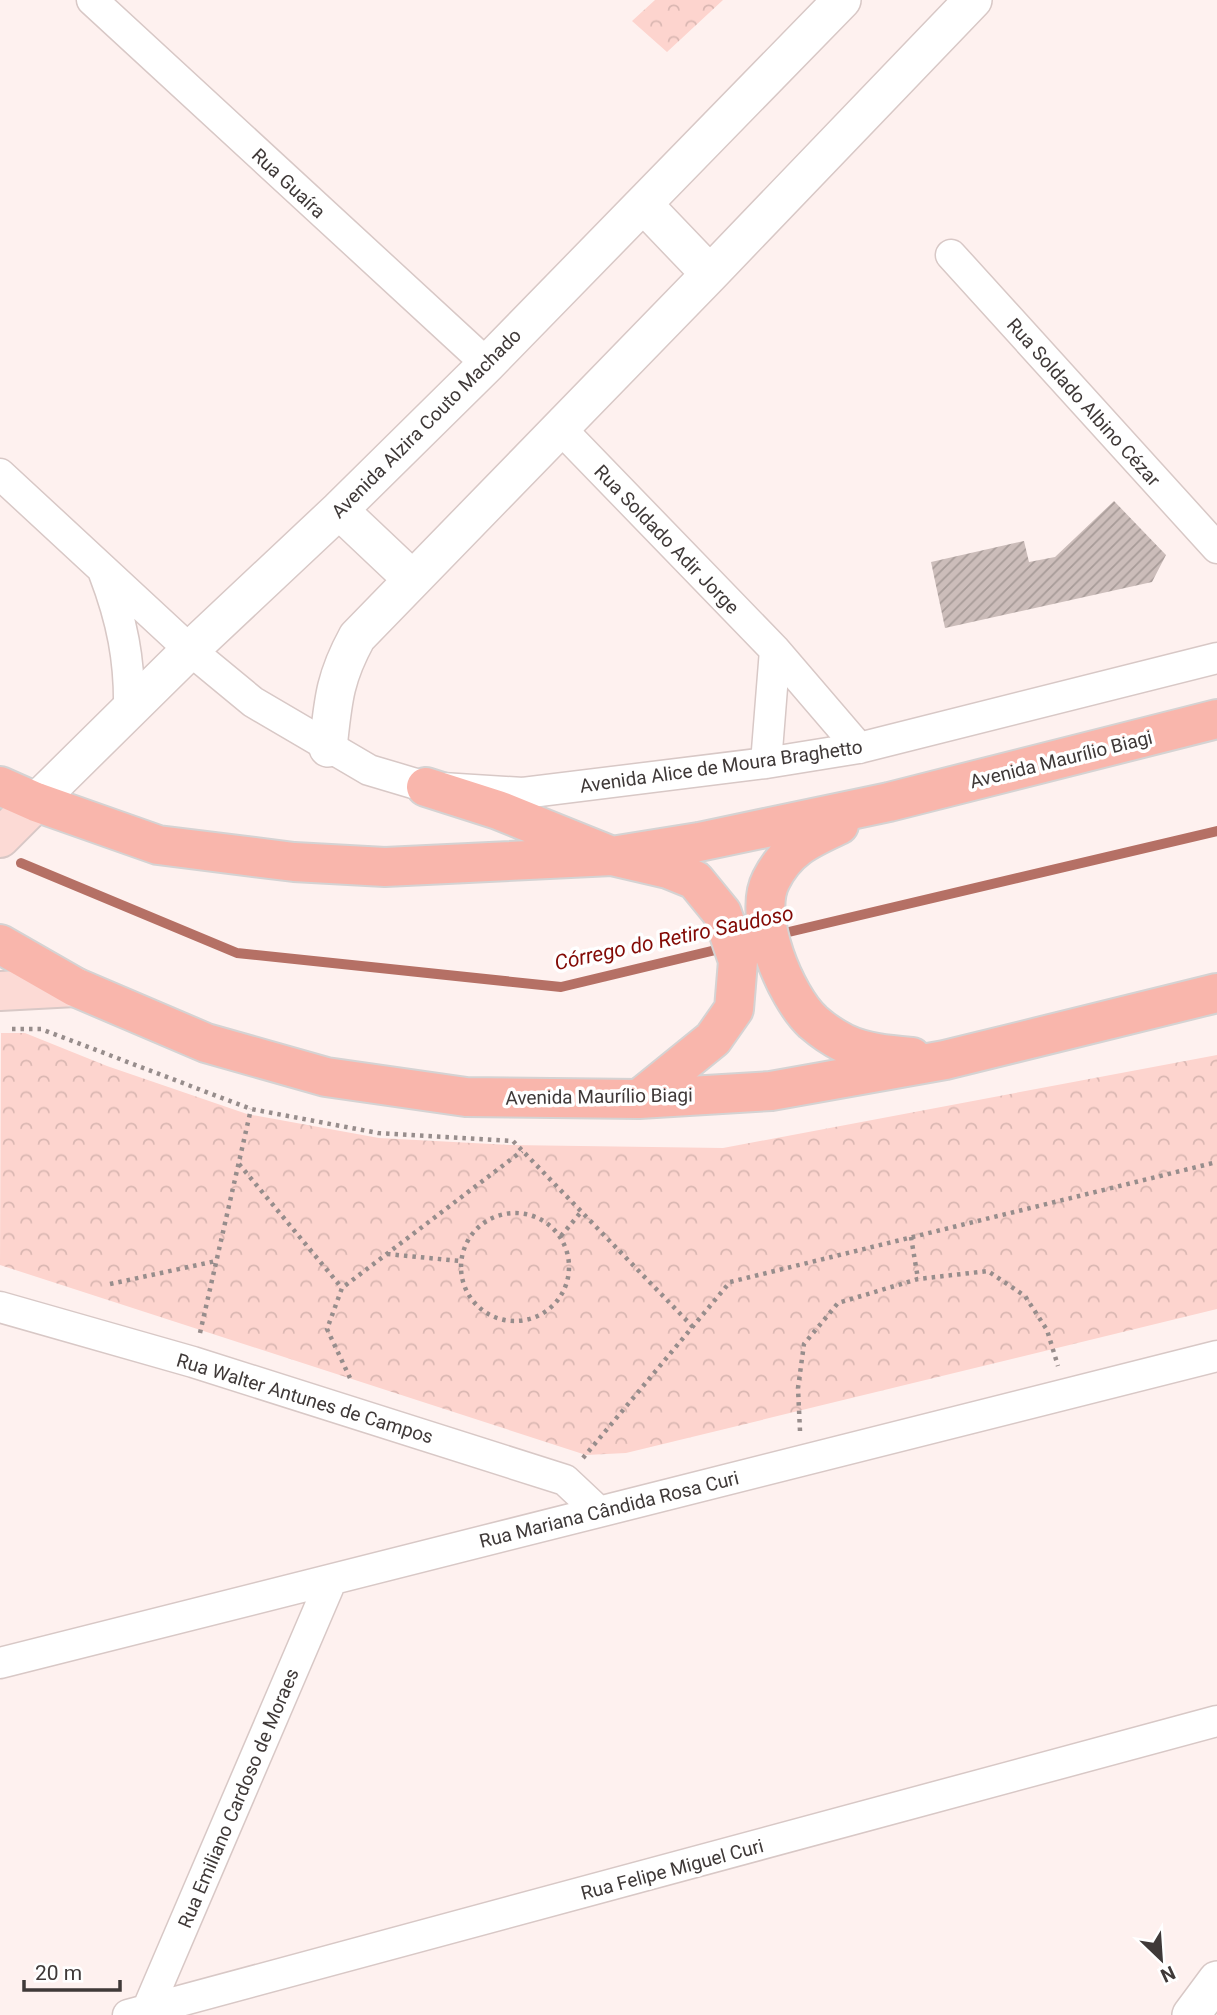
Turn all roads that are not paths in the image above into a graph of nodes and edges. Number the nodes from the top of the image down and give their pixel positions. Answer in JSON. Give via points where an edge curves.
{"nodes":[{"id":1,"x":92,"y":0,"type":"edge"},
{"id":2,"x":842,"y":0,"type":"edge"},
{"id":3,"x":973,"y":0,"type":"edge"},
{"id":4,"x":643,"y":204,"type":"junction"},
{"id":5,"x":951,"y":255,"type":"dead end"},
{"id":6,"x":710,"y":274,"type":"junction"},
{"id":7,"x":487,"y":364,"type":"junction"},
{"id":8,"x":560,"y":428,"type":"junction"},
{"id":9,"x":0,"y":474,"type":"edge"},
{"id":10,"x":339,"y":510,"type":"junction"},
{"id":11,"x":1217,"y":548,"type":"edge"},
{"id":12,"x":102,"y":569,"type":"junction"},
{"id":13,"x":412,"y":579,"type":"junction"},
{"id":14,"x":190,"y":650,"type":"junction"},
{"id":15,"x":775,"y":650,"type":"junction"},
{"id":16,"x":1217,"y":658,"type":"edge"},
{"id":17,"x":129,"y":710,"type":"junction"},
{"id":18,"x":1217,"y":719,"type":"edge"},
{"id":19,"x":328,"y":748,"type":"junction"},
{"id":20,"x":859,"y":748,"type":"junction"},
{"id":21,"x":766,"y":764,"type":"junction"},
{"id":22,"x":0,"y":786,"type":"edge"},
{"id":23,"x":426,"y":787,"type":"junction"},
{"id":24,"x":36,"y":802,"type":"junction"},
{"id":25,"x":889,"y":802,"type":"junction"},
{"id":26,"x":0,"y":838,"type":"edge"},
{"id":27,"x":612,"y":856,"type":"junction"},
{"id":28,"x":0,"y":944,"type":"edge"},
{"id":29,"x":75,"y":988,"type":"junction"},
{"id":30,"x":0,"y":991,"type":"edge"},
{"id":31,"x":1217,"y":993,"type":"edge"},
{"id":32,"x":946,"y":1060,"type":"junction"},
{"id":33,"x":639,"y":1099,"type":"junction"},
{"id":34,"x":0,"y":1307,"type":"edge"},
{"id":35,"x":1217,"y":1356,"type":"edge"},
{"id":36,"x":598,"y":1511,"type":"junction"},
{"id":37,"x":331,"y":1581,"type":"junction"},
{"id":38,"x":0,"y":1663,"type":"edge"},
{"id":39,"x":1217,"y":1721,"type":"edge"},
{"id":40,"x":1217,"y":1980,"type":"edge"},
{"id":41,"x":140,"y":2014,"type":"edge"},
{"id":42,"x":1191,"y":2015,"type":"edge"}],
"edges":[{"from":1,"to":7,"type":"street","name":"Rua Guaíra"},
{"from":2,"to":4,"type":"street","name":"Avenida Alzira Couto Machado"},
{"from":3,"to":6,"type":"street"},
{"from":4,"to":6,"type":"street"},
{"from":4,"to":7,"type":"street","name":"Avenida Alzira Couto Machado"},
{"from":5,"to":11,"type":"street","name":"Rua Soldado Albino Cézar"},
{"from":6,"to":8,"type":"street"},
{"from":7,"to":10,"type":"street","name":"Avenida Alzira Couto Machado"},
{"from":8,"to":13,"type":"street"},
{"from":8,"to":15,"type":"street","name":"Rua Soldado Adir Jorge"},
{"from":9,"to":12,"type":"street"},
{"from":10,"to":13,"type":"street"},
{"from":10,"to":14,"type":"street","name":"Avenida Alzira Couto Machado"},
{"from":12,"to":14,"type":"street"},
{"from":12,"to":17,"type":"street","via":[[126,646]]},
{"from":13,"to":19,"type":"street","via":[[357,637],[343,662],[334,690]]},
{"from":14,"to":17,"type":"street","name":"Avenida Alzira Couto Machado"},
{"from":14,"to":19,"type":"street","via":[[253,702]]},
{"from":15,"to":20,"type":"street","name":"Rua Soldado Adir Jorge"},
{"from":15,"to":21,"type":"street"},
{"from":16,"to":20,"type":"street","name":"Avenida Alice de Moura Braghetto"},
{"from":17,"to":24,"type":"street","name":"Avenida Alzira Couto Machado"},
{"from":18,"to":25,"type":"main road","name":"Avenida Maurílio Biagi"},
{"from":19,"to":23,"type":"street","via":[[369,770]]},
{"from":20,"to":21,"type":"street","name":"Avenida Alice de Moura Braghetto"},
{"from":21,"to":23,"type":"street","name":"Avenida Alice de Moura Braghetto","via":[[523,793]]},
{"from":22,"to":24,"type":"main road","name":"Avenida Maurílio Biagi"},
{"from":23,"to":27,"type":"main road"},
{"from":24,"to":26,"type":"main road","name":"Avenida Alzira Couto Machado"},
{"from":24,"to":27,"type":"main road","name":"Avenida Maurílio Biagi","via":[[158,845],[294,862],[385,867]]},
{"from":25,"to":27,"type":"main road","name":"Avenida Maurílio Biagi"},
{"from":25,"to":32,"type":"main road","via":[[799,844],[783,860],[764,898],[771,944],[790,991],[813,1022],[844,1043],[874,1053]]},
{"from":27,"to":33,"type":"main road","via":[[695,880],[722,913],[738,961],[734,1009],[713,1039]]},
{"from":28,"to":29,"type":"main road","name":"Avenida Maurílio Biagi"},
{"from":29,"to":30,"type":"main road"},
{"from":29,"to":33,"type":"main road","name":"Avenida Maurílio Biagi","via":[[206,1043],[326,1077],[466,1097]]},
{"from":31,"to":32,"type":"main road","name":"Avenida Maurílio Biagi"},
{"from":32,"to":33,"type":"main road","name":"Avenida Maurílio Biagi","via":[[771,1091]]},
{"from":34,"to":36,"type":"street","name":"Rua Walter Antunes de Campos","via":[[193,1362],[565,1480]]},
{"from":35,"to":36,"type":"street","name":"Rua Mariana Cândida Rosa Curi"},
{"from":36,"to":37,"type":"street","name":"Rua Mariana Cândida Rosa Curi"},
{"from":37,"to":38,"type":"street","name":"Rua Mariana Cândida Rosa Curi"},
{"from":37,"to":41,"type":"street","name":"Rua Emiliano Cardoso de Moraes"},
{"from":39,"to":41,"type":"street","name":"Rua Felipe Miguel Curi"},
{"from":40,"to":42,"type":"street"}]}
